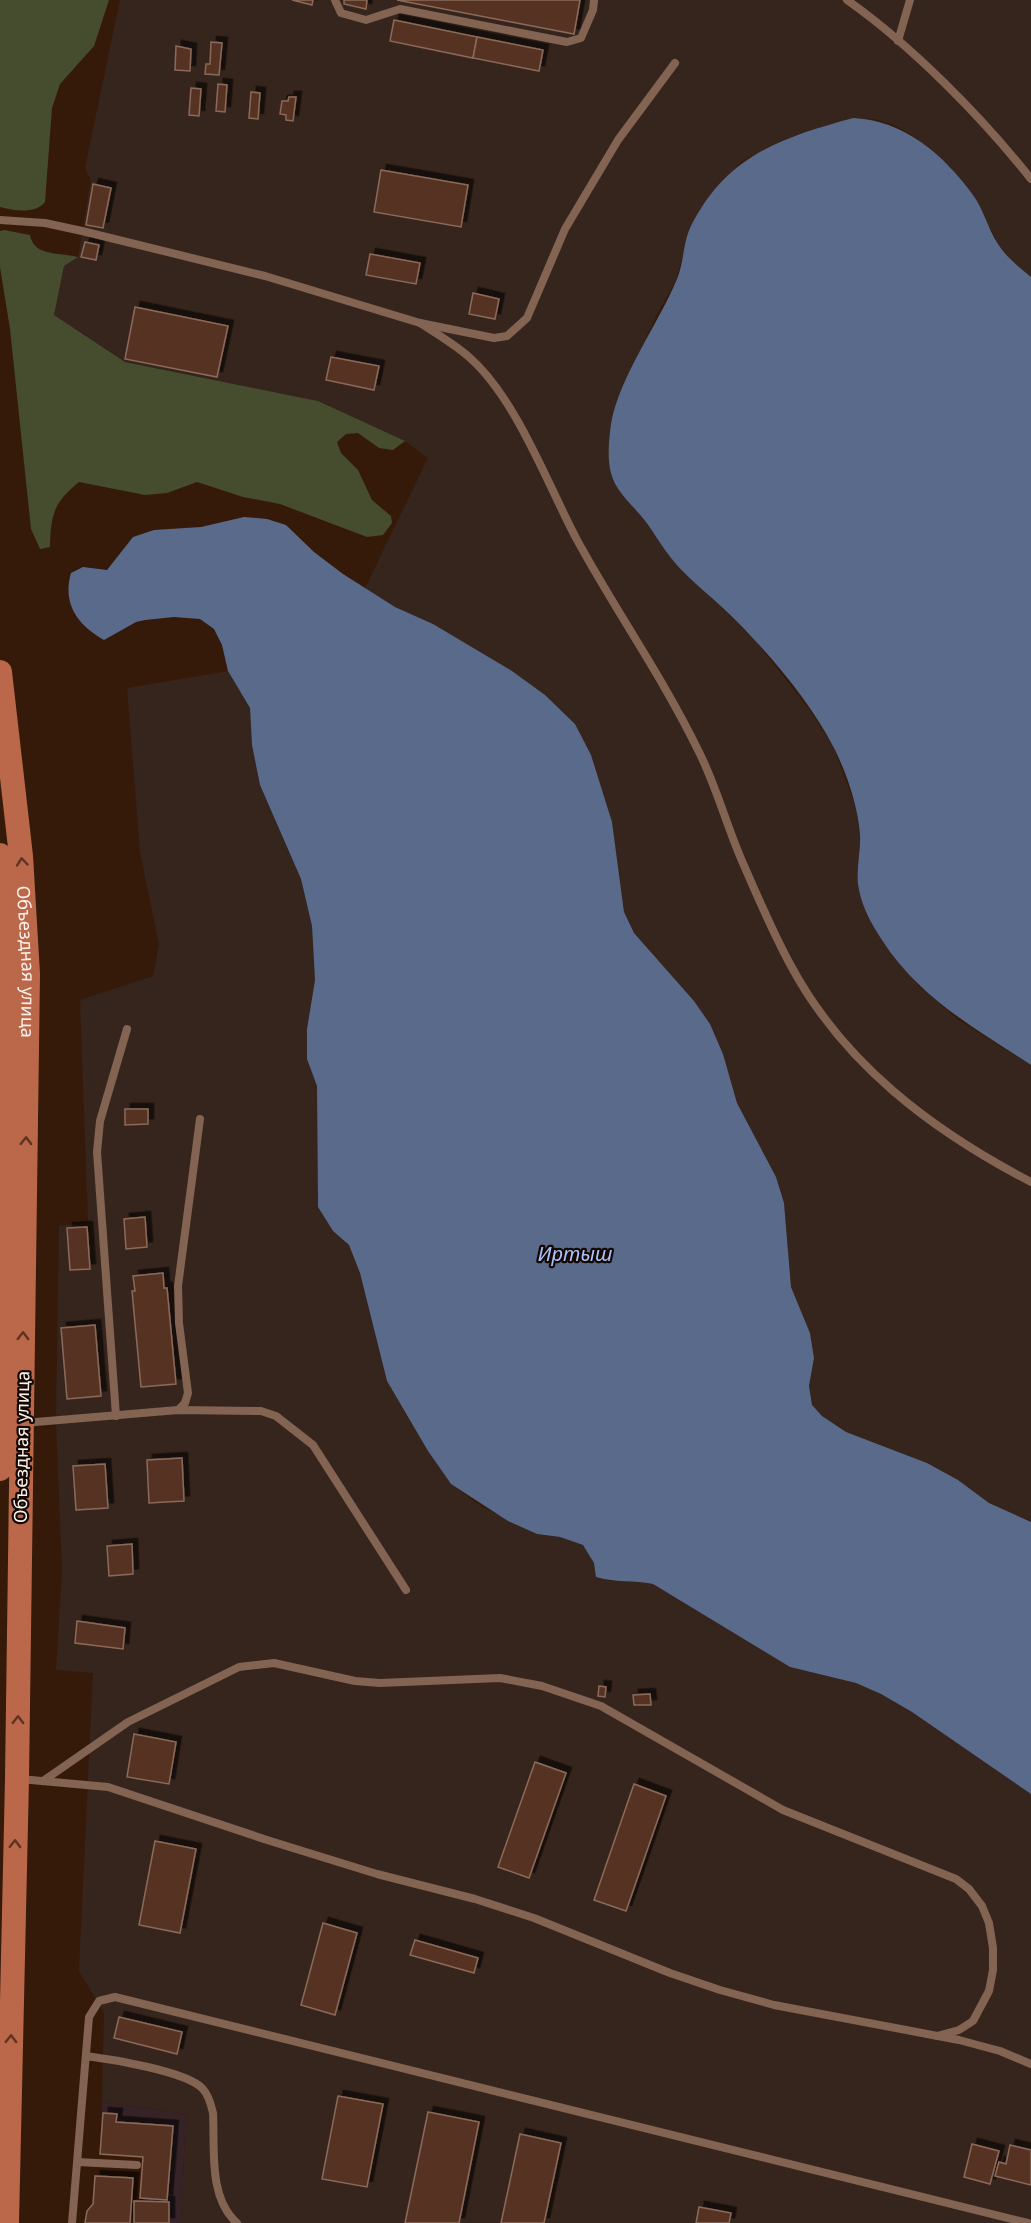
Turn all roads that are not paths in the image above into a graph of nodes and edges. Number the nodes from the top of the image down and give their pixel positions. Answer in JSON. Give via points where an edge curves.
{"nodes":[{"id":1,"x":335,"y":0,"type":"edge"},
{"id":2,"x":594,"y":0,"type":"edge"},
{"id":3,"x":847,"y":0,"type":"edge"},
{"id":4,"x":910,"y":0,"type":"edge"},
{"id":5,"x":898,"y":41,"type":"junction"},
{"id":6,"x":675,"y":63,"type":"dead end"},
{"id":7,"x":1031,"y":179,"type":"edge"},
{"id":8,"x":0,"y":220,"type":"edge"},
{"id":9,"x":420,"y":323,"type":"junction"},
{"id":10,"x":0,"y":672,"type":"edge"},
{"id":11,"x":0,"y":855,"type":"edge"},
{"id":12,"x":127,"y":1029,"type":"dead end"},
{"id":13,"x":200,"y":1119,"type":"dead end"},
{"id":14,"x":1031,"y":1182,"type":"edge"},
{"id":15,"x":178,"y":1410,"type":"junction"},
{"id":16,"x":116,"y":1416,"type":"junction"},
{"id":17,"x":11,"y":1423,"type":"edge"},
{"id":18,"x":0,"y":1469,"type":"edge"},
{"id":19,"x":406,"y":1590,"type":"dead end"},
{"id":20,"x":8,"y":1778,"type":"edge"},
{"id":21,"x":43,"y":1781,"type":"junction"},
{"id":22,"x":937,"y":2036,"type":"junction"},
{"id":23,"x":86,"y":2056,"type":"junction"},
{"id":24,"x":1031,"y":2064,"type":"edge"},
{"id":25,"x":77,"y":2162,"type":"junction"},
{"id":26,"x":137,"y":2165,"type":"dead end"},
{"id":27,"x":7,"y":2223,"type":"edge"},
{"id":28,"x":72,"y":2223,"type":"edge"},
{"id":29,"x":237,"y":2223,"type":"edge"},
{"id":30,"x":1028,"y":2223,"type":"edge"}],
"edges":[{"from":1,"to":2,"type":"lane","via":[[341,13],[366,20],[400,9],[567,42],[581,38]]},
{"from":3,"to":5,"type":"lane"},
{"from":4,"to":5,"type":"lane"},
{"from":5,"to":7,"type":"lane","via":[[975,114]]},
{"from":6,"to":9,"type":"lane","via":[[618,140],[588,189],[519,328],[494,338]]},
{"from":8,"to":9,"type":"lane","via":[[45,223],[82,231],[265,276]]},
{"from":9,"to":14,"type":"lane","via":[[470,358],[502,395],[598,578],[673,700],[790,965],[841,1040],[895,1095],[930,1123]]},
{"from":17,"to":10,"type":"main road","name":"Объездная улица","one_way":true,"via":[[27,963],[21,856]]},
{"from":11,"to":17,"type":"main road","name":"Объездная улица","via":[[7,975]]},
{"from":12,"to":16,"type":"lane","via":[[100,1121],[97,1152]]},
{"from":13,"to":15,"type":"lane","via":[[178,1286],[188,1393]]},
{"from":15,"to":16,"type":"lane"},
{"from":15,"to":19,"type":"lane","via":[[261,1411],[294,1428],[313,1445]]},
{"from":16,"to":17,"type":"lane"},
{"from":17,"to":18,"type":"main road","name":"Объездная улица"},
{"from":20,"to":17,"type":"main road","name":"Объездная улица","one_way":true},
{"from":20,"to":21,"type":"lane"},
{"from":27,"to":20,"type":"main road","name":"Объездная улица","one_way":true},
{"from":21,"to":22,"type":"lane","via":[[108,1787],[366,1871],[475,1899],[720,1990]]},
{"from":21,"to":22,"type":"lane","via":[[128,1722],[239,1667],[257,1663],[274,1662],[355,1681],[500,1678],[542,1686],[601,1706],[783,1810],[936,1870],[969,1889],[989,1923],[993,1948],[988,1991],[973,2021]]},
{"from":22,"to":24,"type":"lane","via":[[1000,2051]]},
{"from":23,"to":25,"type":"lane"},
{"from":23,"to":29,"type":"lane","via":[[132,2064],[187,2079],[201,2087],[213,2113],[221,2204]]},
{"from":23,"to":30,"type":"lane","via":[[89,2017],[94,2007],[99,2001],[116,1997]]},
{"from":25,"to":26,"type":"lane"},
{"from":25,"to":28,"type":"lane"}]}
